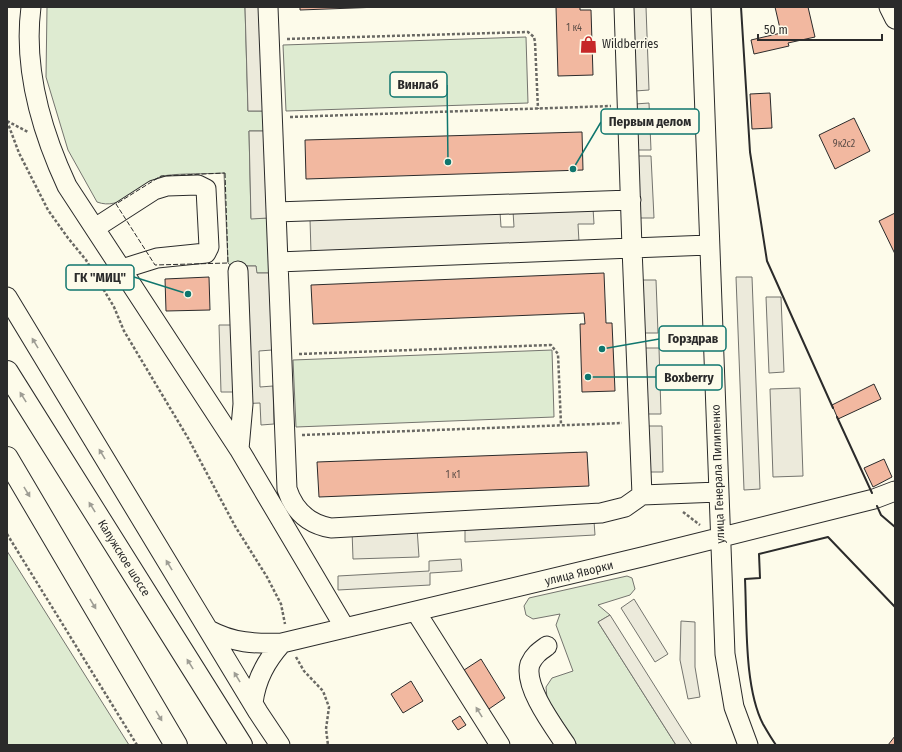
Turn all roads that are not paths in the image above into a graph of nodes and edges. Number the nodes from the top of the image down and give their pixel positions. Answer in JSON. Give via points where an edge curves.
{"nodes":[{"id":1,"x":31,"y":7,"type":"edge"},
{"id":2,"x":268,"y":7,"type":"edge"},
{"id":3,"x":624,"y":7,"type":"edge"},
{"id":4,"x":701,"y":7,"type":"edge"},
{"id":5,"x":889,"y":7,"type":"edge"},
{"id":6,"x":895,"y":19,"type":"edge"},
{"id":7,"x":630,"y":200,"type":"junction"},
{"id":8,"x":276,"y":212,"type":"junction"},
{"id":9,"x":95,"y":228,"type":"junction"},
{"id":10,"x":709,"y":245,"type":"junction"},
{"id":11,"x":632,"y":248,"type":"junction"},
{"id":12,"x":278,"y":262,"type":"junction"},
{"id":13,"x":122,"y":269,"type":"junction"},
{"id":14,"x":238,"y":271,"type":"dead end"},
{"id":15,"x":7,"y":296,"type":"edge"},
{"id":16,"x":7,"y":372,"type":"edge"},
{"id":17,"x":239,"y":449,"type":"junction"},
{"id":18,"x":7,"y":458,"type":"edge"},
{"id":19,"x":895,"y":490,"type":"edge"},
{"id":20,"x":718,"y":492,"type":"junction"},
{"id":21,"x":642,"y":495,"type":"junction"},
{"id":22,"x":720,"y":538,"type":"junction"},
{"id":23,"x":416,"y":612,"type":"junction"},
{"id":24,"x":345,"y":628,"type":"junction"},
{"id":25,"x":209,"y":630,"type":"junction"},
{"id":26,"x":287,"y":641,"type":"junction"},
{"id":27,"x":547,"y":646,"type":"dead end"},
{"id":28,"x":253,"y":703,"type":"junction"},
{"id":29,"x":176,"y":745,"type":"edge"},
{"id":30,"x":241,"y":745,"type":"edge"},
{"id":31,"x":280,"y":745,"type":"edge"},
{"id":32,"x":500,"y":745,"type":"edge"},
{"id":33,"x":566,"y":745,"type":"edge"},
{"id":34,"x":748,"y":745,"type":"edge"}],
"edges":[{"from":1,"to":9,"type":"street","via":[[30,50],[33,86],[41,120],[52,154],[67,186]]},
{"from":2,"to":8,"type":"street"},
{"from":3,"to":7,"type":"street"},
{"from":4,"to":10,"type":"street","name":"улица Генерала Пилипенко"},
{"from":5,"to":6,"type":"street"},
{"from":7,"to":8,"type":"street"},
{"from":7,"to":11,"type":"street"},
{"from":8,"to":12,"type":"street"},
{"from":9,"to":13,"type":"street"},
{"from":9,"to":13,"type":"street","via":[[154,190],[167,186],[198,185],[206,189],[209,247],[206,253],[157,258]]},
{"from":10,"to":11,"type":"street"},
{"from":10,"to":20,"type":"street","name":"улица Генерала Пилипенко"},
{"from":11,"to":12,"type":"street"},
{"from":11,"to":21,"type":"street"},
{"from":12,"to":21,"type":"street","via":[[286,488],[296,510],[312,522],[331,528],[601,513],[626,508]]},
{"from":13,"to":17,"type":"street"},
{"from":14,"to":17,"type":"street","via":[[243,404]]},
{"from":25,"to":15,"type":"street","one_way":true},
{"from":30,"to":16,"type":"highway","name":"Калужское шоссе","one_way":true},
{"from":17,"to":24,"type":"street"},
{"from":18,"to":29,"type":"highway","one_way":true},
{"from":19,"to":22,"type":"street","name":"улица Яворки","via":[[874,499]]},
{"from":20,"to":21,"type":"street"},
{"from":20,"to":22,"type":"street","name":"улица Генерала Пилипенко"},
{"from":22,"to":23,"type":"street","name":"улица Яворки"},
{"from":22,"to":34,"type":"street","name":"улица Генерала Пилипенко","via":[[725,654],[729,687]]},
{"from":23,"to":24,"type":"street","name":"улица Яворки"},
{"from":32,"to":23,"type":"street","one_way":true},
{"from":24,"to":26,"type":"street","name":"улица Яворки"},
{"from":25,"to":26,"type":"street","name":"улица Яворки","via":[[239,642],[253,644]]},
{"from":28,"to":25,"type":"street","one_way":true},
{"from":26,"to":28,"type":"street","via":[[264,667],[255,689]]},
{"from":27,"to":33,"type":"street","via":[[536,654],[530,664],[529,675],[540,705]]},
{"from":28,"to":31,"type":"street"}]}
